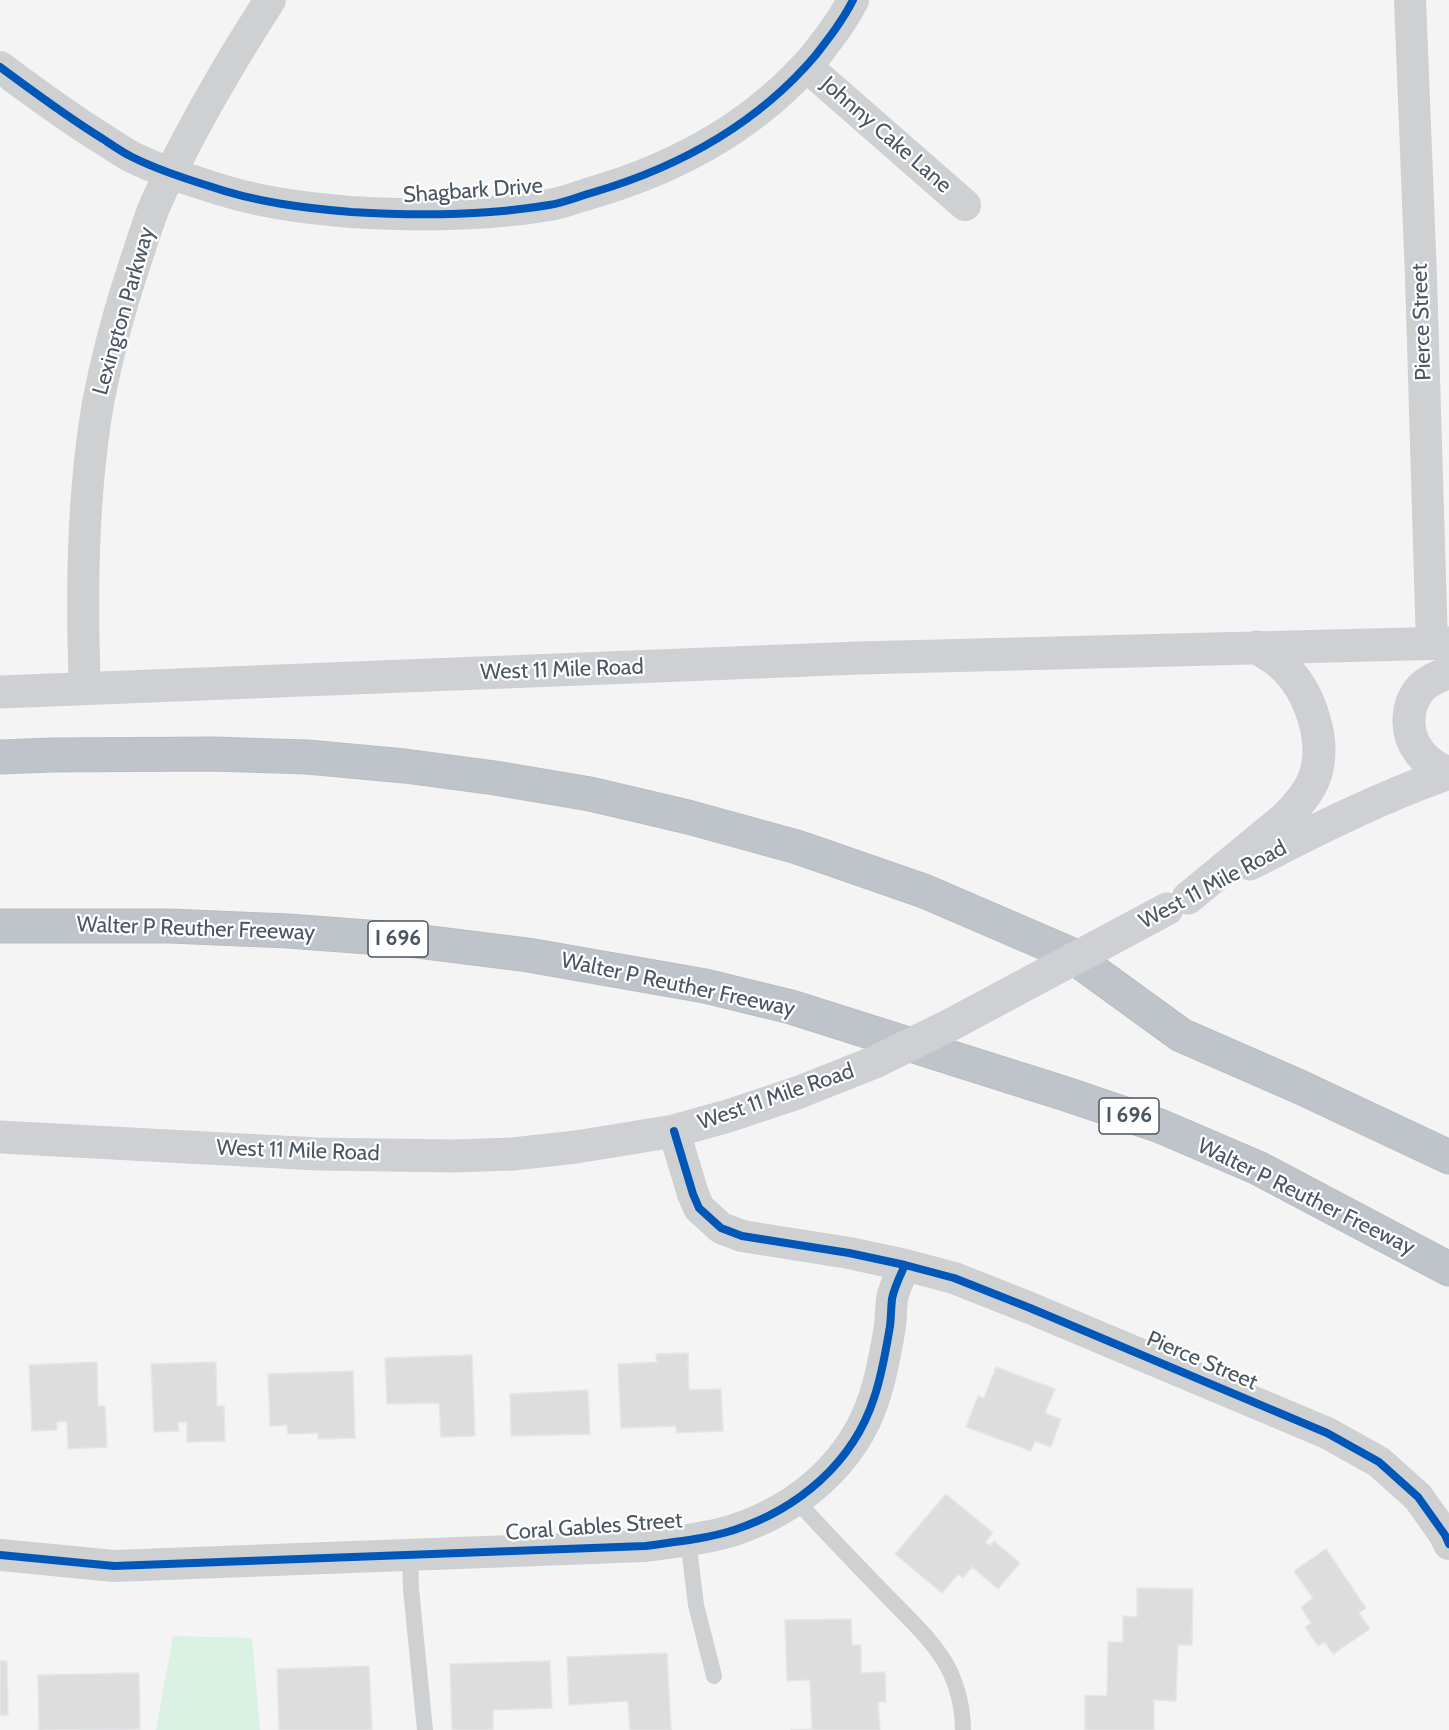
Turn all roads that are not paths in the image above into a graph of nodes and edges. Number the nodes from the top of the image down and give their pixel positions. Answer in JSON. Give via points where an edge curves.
{"nodes":[{"id":1,"x":270,"y":0,"type":"edge"},
{"id":2,"x":853,"y":0,"type":"edge"},
{"id":3,"x":1410,"y":0,"type":"edge"},
{"id":4,"x":806,"y":66,"type":"junction"},
{"id":5,"x":0,"y":67,"type":"edge"},
{"id":6,"x":170,"y":173,"type":"junction"},
{"id":7,"x":965,"y":205,"type":"dead end"},
{"id":8,"x":1441,"y":644,"type":"edge"},
{"id":9,"x":1257,"y":648,"type":"junction"},
{"id":10,"x":1449,"y":672,"type":"edge"},
{"id":11,"x":85,"y":688,"type":"junction"},
{"id":12,"x":0,"y":692,"type":"edge"},
{"id":13,"x":0,"y":757,"type":"edge"},
{"id":14,"x":1448,"y":773,"type":"edge"},
{"id":15,"x":1178,"y":903,"type":"junction"},
{"id":16,"x":0,"y":926,"type":"edge"},
{"id":17,"x":674,"y":1131,"type":"junction"},
{"id":18,"x":0,"y":1137,"type":"edge"},
{"id":19,"x":1449,"y":1157,"type":"edge"},
{"id":20,"x":904,"y":1265,"type":"junction"},
{"id":21,"x":1449,"y":1269,"type":"edge"},
{"id":22,"x":796,"y":1500,"type":"junction"},
{"id":23,"x":688,"y":1540,"type":"junction"},
{"id":24,"x":1449,"y":1544,"type":"edge"},
{"id":25,"x":0,"y":1555,"type":"edge"},
{"id":26,"x":410,"y":1556,"type":"junction"},
{"id":27,"x":714,"y":1676,"type":"dead end"},
{"id":28,"x":425,"y":1730,"type":"edge"},
{"id":29,"x":963,"y":1730,"type":"edge"}],
"edges":[{"from":1,"to":6,"type":"street","name":"Lexington Parkway","via":[[244,38]]},
{"from":2,"to":4,"type":"street","name":"Shagbark Drive"},
{"from":3,"to":8,"type":"street","name":"Pierce Street"},
{"from":4,"to":6,"type":"street","name":"Shagbark Drive","via":[[776,97],[700,149],[648,174],[552,205],[444,215],[318,209],[266,202]]},
{"from":4,"to":7,"type":"street","name":"Johnny Cake Lane"},
{"from":5,"to":6,"type":"street","name":"Shagbark Drive","via":[[94,134]]},
{"from":6,"to":11,"type":"street","name":"Lexington Parkway","via":[[124,296],[99,402],[85,525]]},
{"from":8,"to":9,"type":"main road","name":"West 11 Mile Road"},
{"from":9,"to":11,"type":"main road","name":"West 11 Mile Road","via":[[871,658]]},
{"from":9,"to":15,"type":"main road","via":[[1280,663],[1310,707],[1319,751],[1313,781],[1286,818]]},
{"from":10,"to":14,"type":"main road","via":[[1422,686],[1412,704],[1409,722],[1416,749]]},
{"from":11,"to":12,"type":"main road","name":"West 11 Mile Road"},
{"from":13,"to":19,"type":"highway","via":[[213,754],[405,766],[590,794],[797,847],[924,891],[1068,952],[1181,1035]]},
{"from":14,"to":15,"type":"main road","name":"West 11 Mile Road","via":[[1318,829]]},
{"from":15,"to":17,"type":"main road","name":"West 11 Mile Road","bridge":true,"via":[[875,1062],[797,1093]]},
{"from":16,"to":21,"type":"highway","name":"Walter P Reuther Freeway","number":"I 696","via":[[169,926],[408,940],[528,955],[705,986],[791,1007],[1160,1126],[1258,1168]]},
{"from":17,"to":18,"type":"main road","name":"West 11 Mile Road","via":[[576,1147],[455,1156],[318,1154]]},
{"from":17,"to":20,"type":"street","via":[[699,1208],[721,1228],[742,1236]]},
{"from":20,"to":22,"type":"street","name":"Coral Gables Street","via":[[892,1298],[884,1363],[860,1434],[828,1475]]},
{"from":20,"to":24,"type":"street","name":"Pierce Street","via":[[954,1278],[1020,1304],[1327,1432],[1379,1462],[1418,1497]]},
{"from":22,"to":23,"type":"street","name":"Coral Gables Street","via":[[742,1527]]},
{"from":22,"to":29,"type":"lane","via":[[931,1642],[956,1687]]},
{"from":23,"to":26,"type":"street","name":"Coral Gables Street","via":[[645,1546]]},
{"from":23,"to":27,"type":"lane","via":[[696,1605]]},
{"from":25,"to":26,"type":"street","name":"Coral Gables Street","via":[[114,1566]]},
{"from":26,"to":28,"type":"lane"}]}
